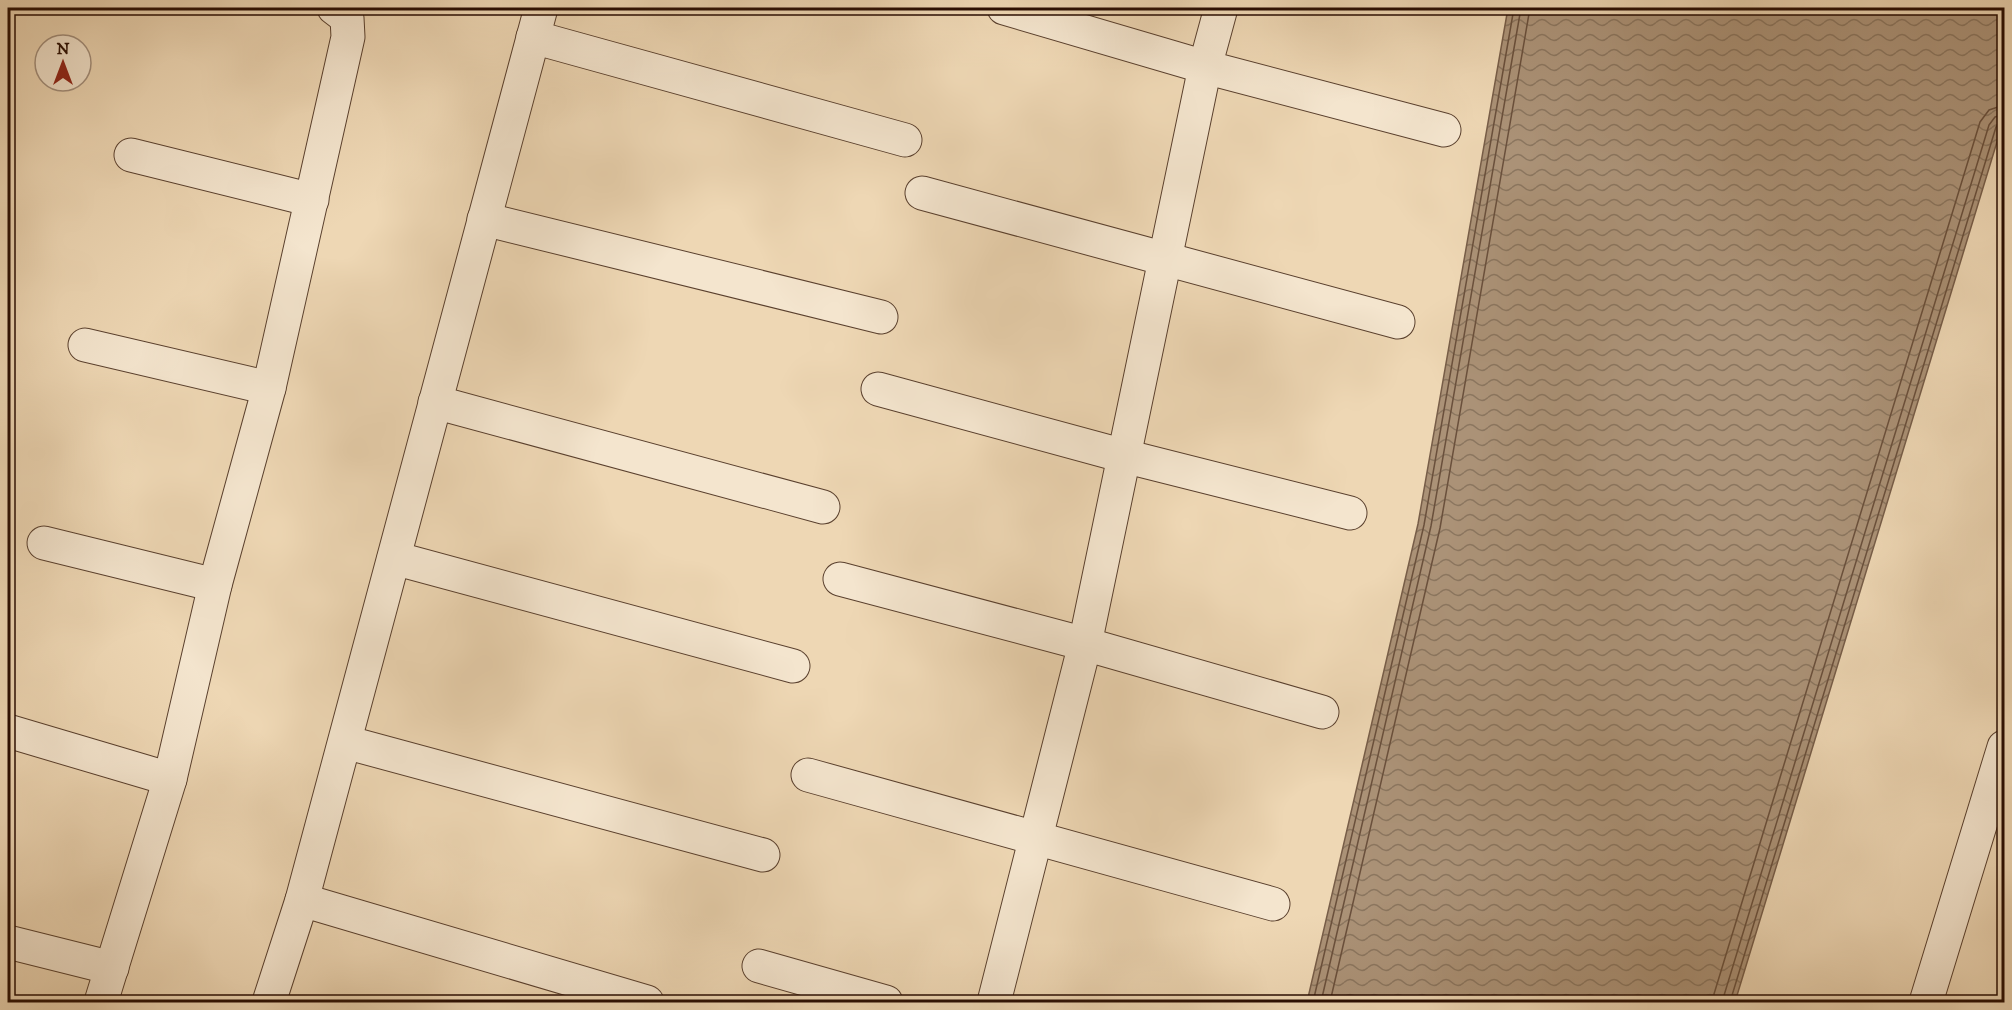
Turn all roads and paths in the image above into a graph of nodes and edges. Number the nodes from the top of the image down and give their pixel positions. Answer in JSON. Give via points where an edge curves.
{"nodes":[{"id":1,"x":333,"y":8,"type":"edge"},
{"id":2,"x":1005,"y":8,"type":"edge"},
{"id":3,"x":1221,"y":8,"type":"edge"},
{"id":4,"x":537,"y":22,"type":"edge"},
{"id":5,"x":1205,"y":67,"type":"junction"},
{"id":6,"x":1444,"y":130,"type":"dead end"},
{"id":7,"x":905,"y":141,"type":"dead end"},
{"id":8,"x":131,"y":156,"type":"dead end"},
{"id":9,"x":922,"y":193,"type":"dead end"},
{"id":10,"x":312,"y":200,"type":"junction"},
{"id":11,"x":484,"y":219,"type":"junction"},
{"id":12,"x":1165,"y":258,"type":"junction"},
{"id":13,"x":881,"y":317,"type":"dead end"},
{"id":14,"x":1398,"y":322,"type":"dead end"},
{"id":15,"x":85,"y":345,"type":"dead end"},
{"id":16,"x":269,"y":388,"type":"junction"},
{"id":17,"x":878,"y":389,"type":"dead end"},
{"id":18,"x":435,"y":402,"type":"junction"},
{"id":19,"x":1124,"y":456,"type":"junction"},
{"id":20,"x":823,"y":507,"type":"dead end"},
{"id":21,"x":1350,"y":513,"type":"dead end"},
{"id":22,"x":44,"y":543,"type":"dead end"},
{"id":23,"x":394,"y":558,"type":"junction"},
{"id":24,"x":840,"y":579,"type":"dead end"},
{"id":25,"x":215,"y":585,"type":"junction"},
{"id":26,"x":1085,"y":644,"type":"junction"},
{"id":27,"x":793,"y":666,"type":"dead end"},
{"id":28,"x":1322,"y":712,"type":"dead end"},
{"id":29,"x":8,"y":731,"type":"edge"},
{"id":30,"x":345,"y":742,"type":"junction"},
{"id":31,"x":2004,"y":747,"type":"edge"},
{"id":32,"x":808,"y":775,"type":"dead end"},
{"id":33,"x":170,"y":778,"type":"junction"},
{"id":34,"x":1035,"y":840,"type":"junction"},
{"id":35,"x":763,"y":855,"type":"dead end"},
{"id":36,"x":302,"y":900,"type":"junction"},
{"id":37,"x":1273,"y":904,"type":"dead end"},
{"id":38,"x":8,"y":942,"type":"edge"},
{"id":39,"x":759,"y":966,"type":"dead end"},
{"id":40,"x":112,"y":968,"type":"junction"},
{"id":41,"x":101,"y":1002,"type":"edge"},
{"id":42,"x":269,"y":1002,"type":"edge"},
{"id":43,"x":647,"y":1002,"type":"edge"},
{"id":44,"x":886,"y":1002,"type":"edge"},
{"id":45,"x":994,"y":1002,"type":"edge"},
{"id":46,"x":1926,"y":1002,"type":"edge"}],
"edges":[{"from":1,"to":10,"type":"street","via":[[347,18],[348,37]]},
{"from":2,"to":5,"type":"street"},
{"from":3,"to":5,"type":"street"},
{"from":4,"to":7,"type":"street"},
{"from":4,"to":11,"type":"street"},
{"from":5,"to":6,"type":"street"},
{"from":5,"to":12,"type":"street"},
{"from":8,"to":10,"type":"street"},
{"from":9,"to":12,"type":"street"},
{"from":10,"to":16,"type":"street"},
{"from":11,"to":13,"type":"street"},
{"from":11,"to":18,"type":"street"},
{"from":12,"to":14,"type":"street"},
{"from":12,"to":19,"type":"street"},
{"from":15,"to":16,"type":"street"},
{"from":16,"to":25,"type":"street"},
{"from":17,"to":19,"type":"street"},
{"from":18,"to":20,"type":"street"},
{"from":18,"to":23,"type":"street"},
{"from":19,"to":21,"type":"street"},
{"from":19,"to":26,"type":"street"},
{"from":22,"to":25,"type":"street"},
{"from":23,"to":27,"type":"street"},
{"from":23,"to":30,"type":"street"},
{"from":24,"to":26,"type":"street"},
{"from":25,"to":33,"type":"street"},
{"from":26,"to":28,"type":"street"},
{"from":26,"to":34,"type":"street"},
{"from":29,"to":33,"type":"street"},
{"from":30,"to":35,"type":"street"},
{"from":30,"to":36,"type":"street"},
{"from":31,"to":46,"type":"street"},
{"from":32,"to":34,"type":"street"},
{"from":33,"to":40,"type":"street"},
{"from":34,"to":37,"type":"street"},
{"from":34,"to":45,"type":"street"},
{"from":36,"to":42,"type":"street"},
{"from":36,"to":43,"type":"street"},
{"from":38,"to":40,"type":"street"},
{"from":39,"to":44,"type":"street"},
{"from":40,"to":41,"type":"street"}]}
